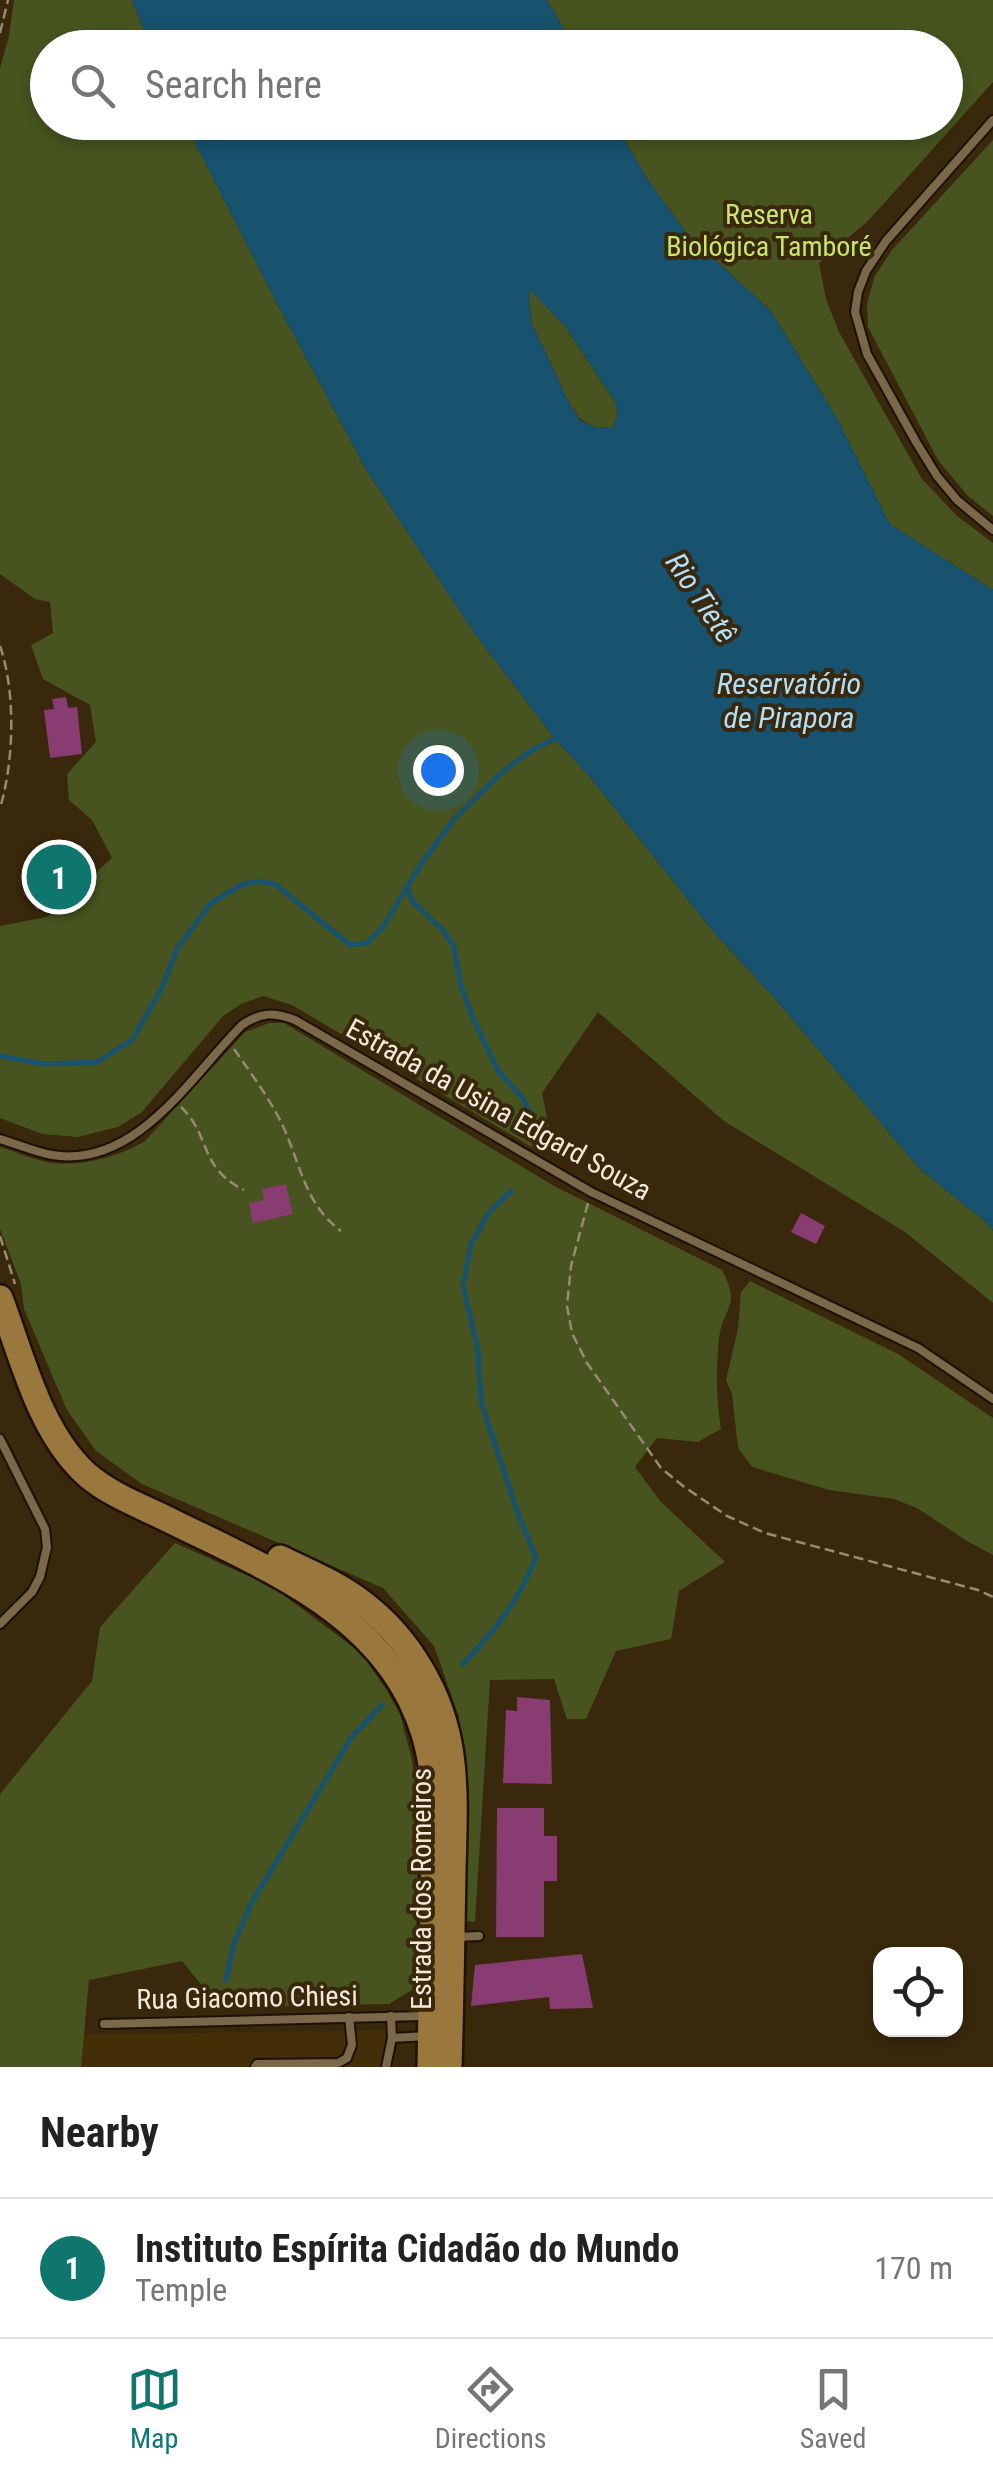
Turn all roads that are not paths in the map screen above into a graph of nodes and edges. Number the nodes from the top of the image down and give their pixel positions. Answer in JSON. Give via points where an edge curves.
{"nodes":[{"id":1,"x":993,"y":120,"type":"edge"},
{"id":2,"x":993,"y":530,"type":"edge"},
{"id":3,"x":0,"y":1139,"type":"edge"},
{"id":4,"x":8,"y":1293,"type":"edge"},
{"id":5,"x":993,"y":1399,"type":"edge"},
{"id":6,"x":0,"y":1439,"type":"edge"},
{"id":7,"x":158,"y":1515,"type":"junction"},
{"id":8,"x":0,"y":1624,"type":"edge"},
{"id":9,"x":479,"y":1936,"type":"dead end"},
{"id":10,"x":452,"y":1938,"type":"junction"},
{"id":11,"x":391,"y":2016,"type":"junction"},
{"id":12,"x":349,"y":2017,"type":"junction"},
{"id":13,"x":104,"y":2024,"type":"dead end"},
{"id":14,"x":431,"y":2025,"type":"junction"},
{"id":15,"x":392,"y":2038,"type":"junction"},
{"id":16,"x":254,"y":2067,"type":"edge"},
{"id":17,"x":386,"y":2067,"type":"edge"},
{"id":18,"x":430,"y":2067,"type":"edge"},
{"id":19,"x":450,"y":2067,"type":"edge"}],
"edges":[{"from":1,"to":2,"type":"lane","via":[[886,241],[866,271],[854,312],[867,354],[937,476]]},
{"from":3,"to":5,"type":"lane","name":"Estrada da Usina Edgard Souza","via":[[53,1155],[120,1144],[150,1124],[254,1016],[280,1014],[591,1192],[918,1348]]},
{"from":4,"to":7,"type":"main road","name":"Estrada dos Romeiros","via":[[40,1406],[68,1455],[111,1492]]},
{"from":6,"to":8,"type":"lane","via":[[47,1547],[32,1592]]},
{"from":7,"to":10,"type":"main road","name":"Estrada dos Romeiros","via":[[246,1543],[340,1588],[382,1619],[420,1667],[437,1699],[451,1752]]},
{"from":7,"to":14,"type":"main road","name":"Estrada dos Romeiros","via":[[330,1606],[365,1635],[400,1681],[424,1732],[434,1782]]},
{"from":9,"to":10,"type":"lane"},
{"from":10,"to":19,"type":"main road","name":"Estrada dos Romeiros"},
{"from":11,"to":12,"type":"lane","name":"Rua Giacomo Chiesi"},
{"from":11,"to":14,"type":"lane","name":"Rua Giacomo Chiesi"},
{"from":11,"to":15,"type":"lane","name":"Rua Giacomo Chiesi"},
{"from":12,"to":13,"type":"lane","name":"Rua Giacomo Chiesi"},
{"from":12,"to":16,"type":"lane","via":[[352,2045],[346,2058]]},
{"from":14,"to":15,"type":"lane"},
{"from":14,"to":18,"type":"main road","name":"Estrada dos Romeiros"},
{"from":15,"to":17,"type":"lane","name":"Rua Giacomo Chiesi"}]}
